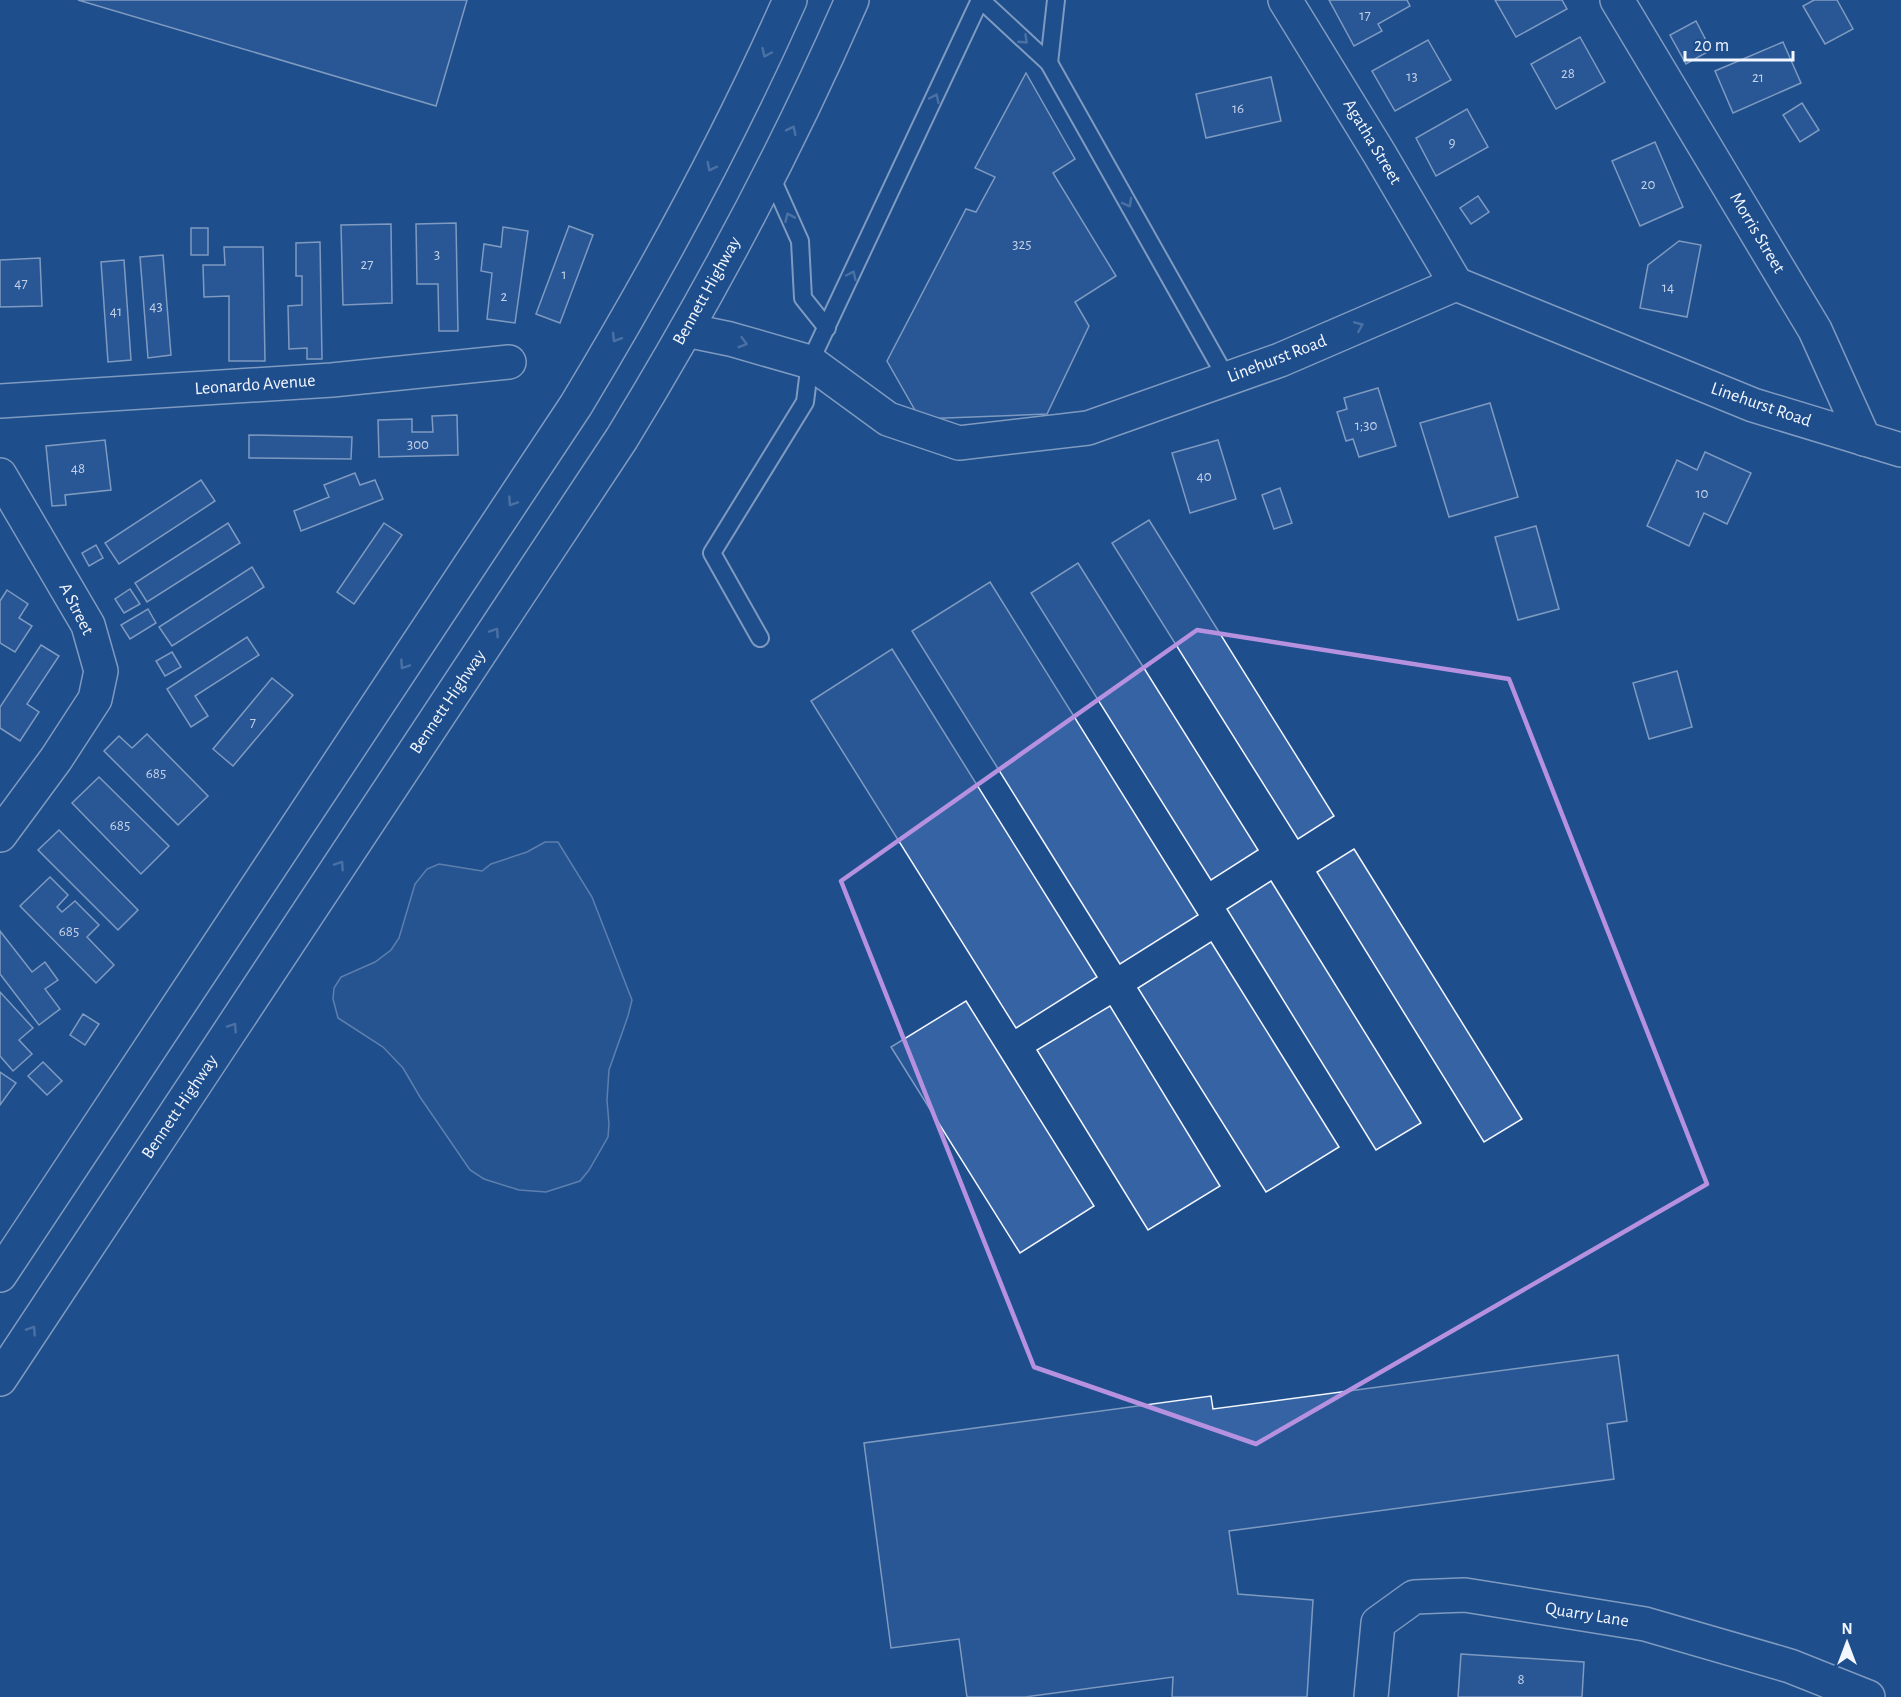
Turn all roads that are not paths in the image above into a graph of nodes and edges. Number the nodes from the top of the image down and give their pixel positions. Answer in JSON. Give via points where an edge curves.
{"nodes":[{"id":1,"x":790,"y":0,"type":"edge"},
{"id":2,"x":852,"y":0,"type":"edge"},
{"id":3,"x":981,"y":0,"type":"edge"},
{"id":4,"x":1056,"y":0,"type":"edge"},
{"id":5,"x":1285,"y":0,"type":"edge"},
{"id":6,"x":1617,"y":0,"type":"edge"},
{"id":7,"x":1048,"y":63,"type":"junction"},
{"id":8,"x":770,"y":174,"type":"junction"},
{"id":9,"x":1456,"y":284,"type":"junction"},
{"id":10,"x":827,"y":328,"type":"junction"},
{"id":11,"x":686,"y":330,"type":"junction"},
{"id":12,"x":810,"y":362,"type":"junction"},
{"id":13,"x":509,"y":363,"type":"dead end"},
{"id":14,"x":1227,"y":379,"type":"junction"},
{"id":15,"x":0,"y":401,"type":"edge"},
{"id":16,"x":1864,"y":439,"type":"junction"},
{"id":17,"x":1901,"y":450,"type":"edge"},
{"id":18,"x":0,"y":475,"type":"edge"},
{"id":19,"x":760,"y":638,"type":"dead end"},
{"id":20,"x":0,"y":835,"type":"edge"},
{"id":21,"x":0,"y":1275,"type":"edge"},
{"id":22,"x":0,"y":1378,"type":"edge"},
{"id":23,"x":1371,"y":1697,"type":"edge"},
{"id":24,"x":1868,"y":1697,"type":"edge"}],
"edges":[{"from":1,"to":21,"type":"main road","one_way":true,"via":[[688,210],[576,405]]},
{"from":8,"to":2,"type":"main road","name":"Bennett Highway","one_way":true},
{"from":3,"to":7,"type":"lane","one_way":true},
{"from":10,"to":3,"type":"lane","one_way":true},
{"from":4,"to":7,"type":"lane"},
{"from":5,"to":9,"type":"main road","name":"Agatha Street"},
{"from":6,"to":16,"type":"main road","name":"Morris Street","via":[[1815,330]]},
{"from":7,"to":14,"type":"lane","one_way":true},
{"from":10,"to":8,"type":"lane","one_way":true,"via":[[803,298],[800,241]]},
{"from":8,"to":11,"type":"main road","name":"Bennett Highway"},
{"from":14,"to":9,"type":"main road","name":"Linehurst Road","one_way":true},
{"from":9,"to":16,"type":"main road","name":"Linehurst Road","via":[[1753,405]]},
{"from":10,"to":12,"type":"lane"},
{"from":11,"to":12,"type":"main road","name":"Linehurst Road","one_way":true},
{"from":22,"to":11,"type":"main road","name":"Bennett Highway","one_way":true,"via":[[586,495]]},
{"from":12,"to":14,"type":"main road","name":"Linehurst Road","via":[[888,419],[959,443],[1088,428]]},
{"from":12,"to":19,"type":"lane","via":[[805,402],[712,553]]},
{"from":13,"to":15,"type":"main road","name":"Leonardo Avenue","via":[[332,380]]},
{"from":16,"to":17,"type":"main road"},
{"from":18,"to":20,"type":"main road","name":"A Street","via":[[88,625],[101,671],[96,699]]},
{"from":23,"to":24,"type":"main road","name":"Quarry Lane","via":[[1378,1623],[1414,1597],[1465,1595],[1644,1624],[1790,1666]]}]}
